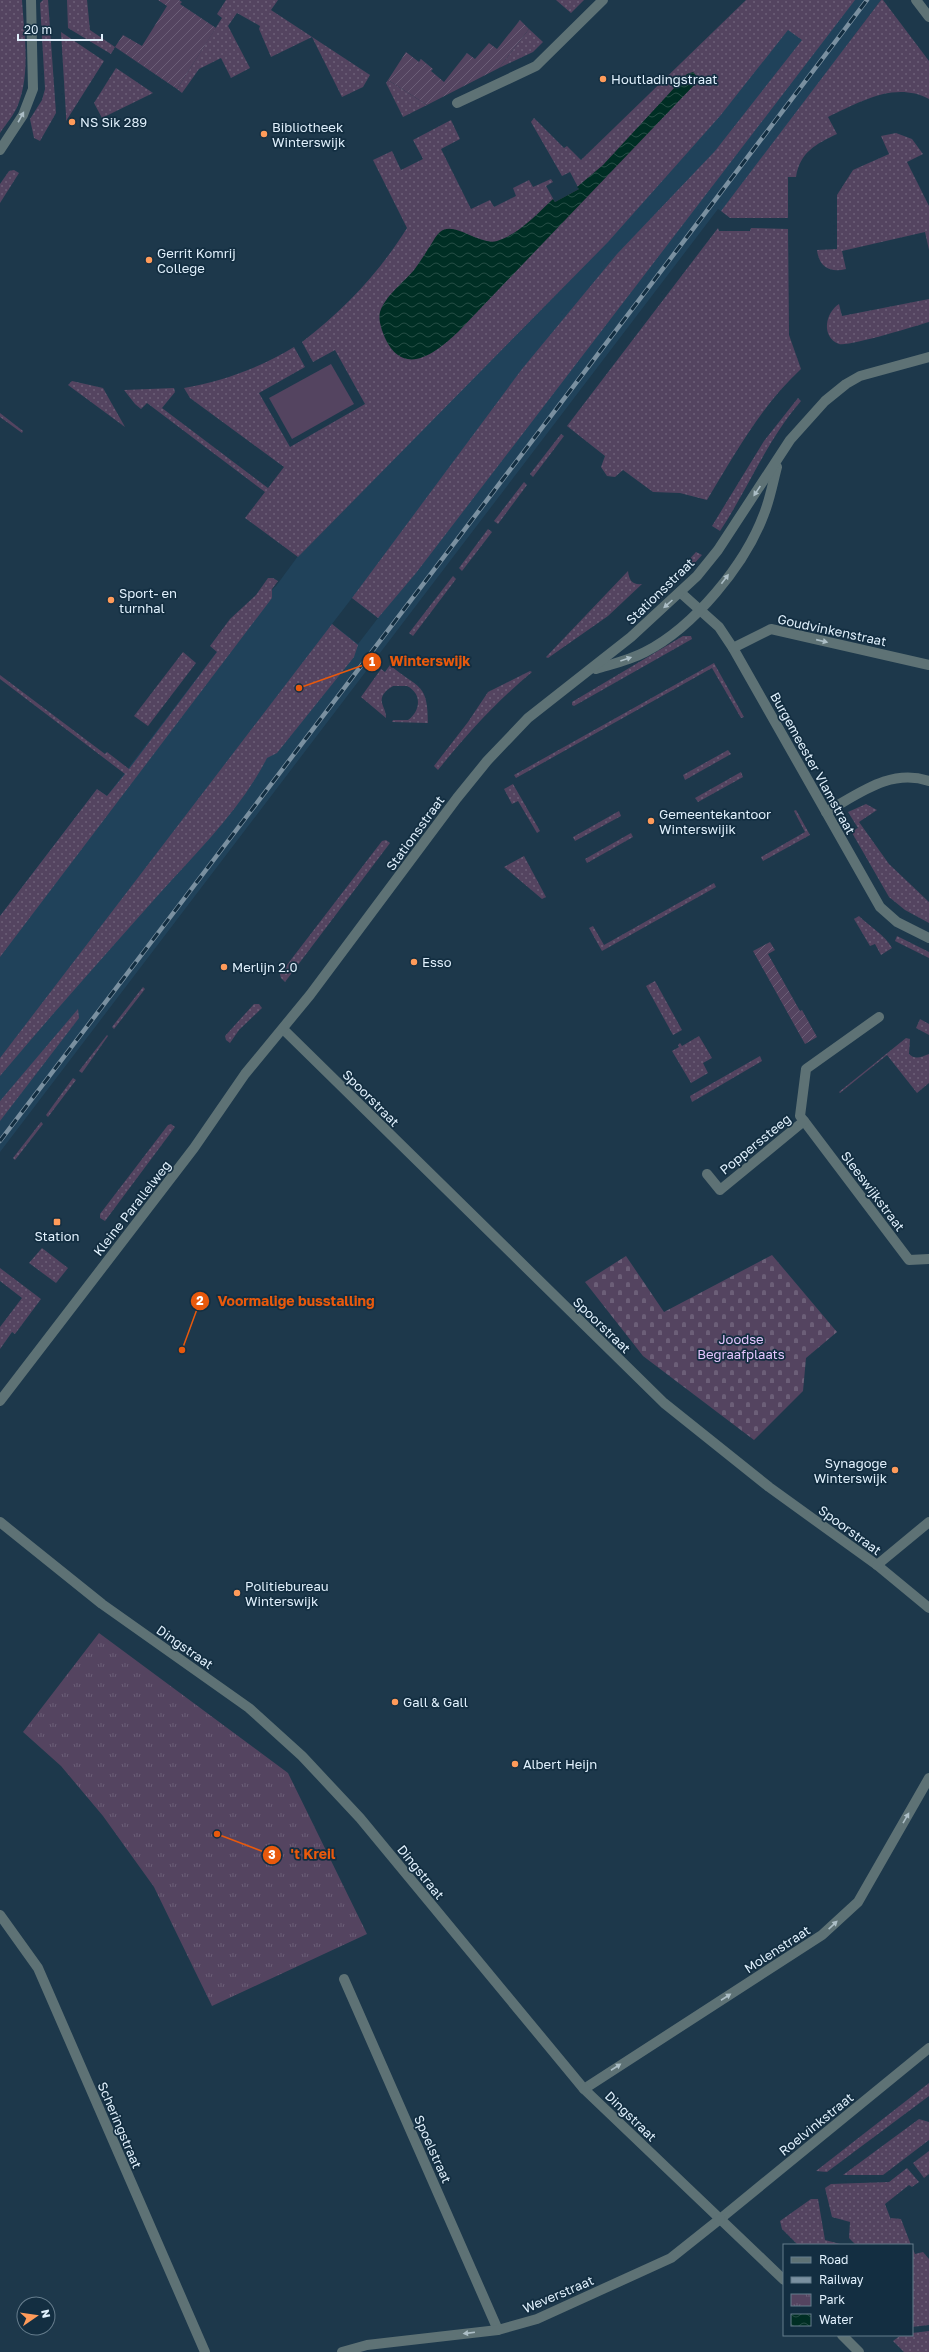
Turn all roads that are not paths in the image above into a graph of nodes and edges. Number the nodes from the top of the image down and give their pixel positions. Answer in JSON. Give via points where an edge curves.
{"nodes":[{"id":1,"x":31,"y":0,"type":"edge"},
{"id":2,"x":603,"y":0,"type":"edge"},
{"id":3,"x":916,"y":0,"type":"edge"},
{"id":4,"x":929,"y":17,"type":"edge"},
{"id":5,"x":457,"y":103,"type":"dead end"},
{"id":6,"x":0,"y":150,"type":"edge"},
{"id":7,"x":929,"y":357,"type":"edge"},
{"id":8,"x":779,"y":459,"type":"junction"},
{"id":9,"x":681,"y":593,"type":"junction"},
{"id":10,"x":701,"y":609,"type":"junction"},
{"id":11,"x":733,"y":648,"type":"junction"},
{"id":12,"x":929,"y":665,"type":"edge"},
{"id":13,"x":589,"y":672,"type":"junction"},
{"id":14,"x":929,"y":781,"type":"edge"},
{"id":15,"x":826,"y":812,"type":"junction"},
{"id":16,"x":929,"y":938,"type":"edge"},
{"id":17,"x":879,"y":1017,"type":"dead end"},
{"id":18,"x":283,"y":1029,"type":"junction"},
{"id":19,"x":804,"y":1121,"type":"junction"},
{"id":20,"x":707,"y":1174,"type":"dead end"},
{"id":21,"x":929,"y":1259,"type":"edge"},
{"id":22,"x":0,"y":1402,"type":"edge"},
{"id":23,"x":0,"y":1522,"type":"edge"},
{"id":24,"x":929,"y":1522,"type":"edge"},
{"id":25,"x":877,"y":1565,"type":"junction"},
{"id":26,"x":929,"y":1608,"type":"edge"},
{"id":27,"x":929,"y":1778,"type":"edge"},
{"id":28,"x":0,"y":1914,"type":"edge"},
{"id":29,"x":344,"y":1980,"type":"dead end"},
{"id":30,"x":929,"y":2048,"type":"edge"},
{"id":31,"x":584,"y":2088,"type":"junction"},
{"id":32,"x":720,"y":2219,"type":"junction"},
{"id":33,"x":783,"y":2279,"type":"edge"},
{"id":34,"x":498,"y":2330,"type":"junction"},
{"id":35,"x":843,"y":2336,"type":"edge"},
{"id":36,"x":369,"y":2349,"type":"edge"},
{"id":37,"x":205,"y":2352,"type":"edge"},
{"id":38,"x":342,"y":2352,"type":"edge"},
{"id":39,"x":859,"y":2352,"type":"edge"}],
"edges":[{"from":6,"to":1,"type":"street","one_way":true,"via":[[23,115],[33,89]]},
{"from":2,"to":5,"type":"street","via":[[536,66]]},
{"from":3,"to":4,"type":"street"},
{"from":7,"to":8,"type":"street","name":"Stationsstraat","via":[[880,370],[846,384],[805,422]]},
{"from":8,"to":9,"type":"street","name":"Stationsstraat","one_way":true,"via":[[718,550]]},
{"from":10,"to":8,"type":"street","name":"Stationsstraat","one_way":true,"via":[[726,579],[753,537],[764,514]]},
{"from":9,"to":10,"type":"street","name":"Burgemeester Vlamstraat"},
{"from":9,"to":13,"type":"street","name":"Stationsstraat","one_way":true},
{"from":10,"to":11,"type":"street","name":"Burgemeester Vlamstraat","via":[[719,627]]},
{"from":13,"to":10,"type":"street","name":"Stationsstraat","one_way":true,"via":[[645,652],[682,627]]},
{"from":11,"to":12,"type":"street","name":"Goudvinkenstraat","one_way":true,"via":[[771,629]]},
{"from":11,"to":15,"type":"street","name":"Burgemeester Vlamstraat"},
{"from":13,"to":18,"type":"street","name":"Stationsstraat","via":[[528,718],[487,761]]},
{"from":14,"to":15,"type":"street","via":[[910,777],[889,779]]},
{"from":15,"to":16,"type":"street","name":"Burgemeester Vlamstraat","via":[[880,907],[897,922]]},
{"from":17,"to":19,"type":"street","name":"Popperssteeg","via":[[806,1069],[800,1116]]},
{"from":18,"to":22,"type":"street","name":"Kleine Parallelweg","via":[[245,1074],[194,1148]]},
{"from":18,"to":25,"type":"street","name":"Spoorstraat","via":[[664,1403],[769,1487]]},
{"from":19,"to":20,"type":"street","name":"Popperssteeg","via":[[720,1190]]},
{"from":19,"to":21,"type":"street","name":"Sleeswijkstraat","via":[[909,1260]]},
{"from":23,"to":31,"type":"street","name":"Dingstraat","via":[[102,1604],[249,1708],[302,1756],[360,1818]]},
{"from":24,"to":25,"type":"street"},
{"from":25,"to":26,"type":"street","name":"Spoorstraat"},
{"from":31,"to":27,"type":"street","name":"Molenstraat","one_way":true,"via":[[822,1935],[858,1902]]},
{"from":28,"to":37,"type":"street","name":"Scheringstraat","via":[[38,1968]]},
{"from":29,"to":34,"type":"street","name":"Spoelstraat"},
{"from":30,"to":32,"type":"street","name":"Roelvinkstraat"},
{"from":31,"to":32,"type":"street","name":"Dingstraat"},
{"from":32,"to":33,"type":"street","name":"Dingstraat"},
{"from":32,"to":34,"type":"street","name":"Weverstraat","via":[[671,2258],[548,2314]]},
{"from":34,"to":36,"type":"street","name":"Weverstraat","one_way":true},
{"from":35,"to":39,"type":"street"},
{"from":36,"to":38,"type":"street","name":"Weverstraat"}]}
